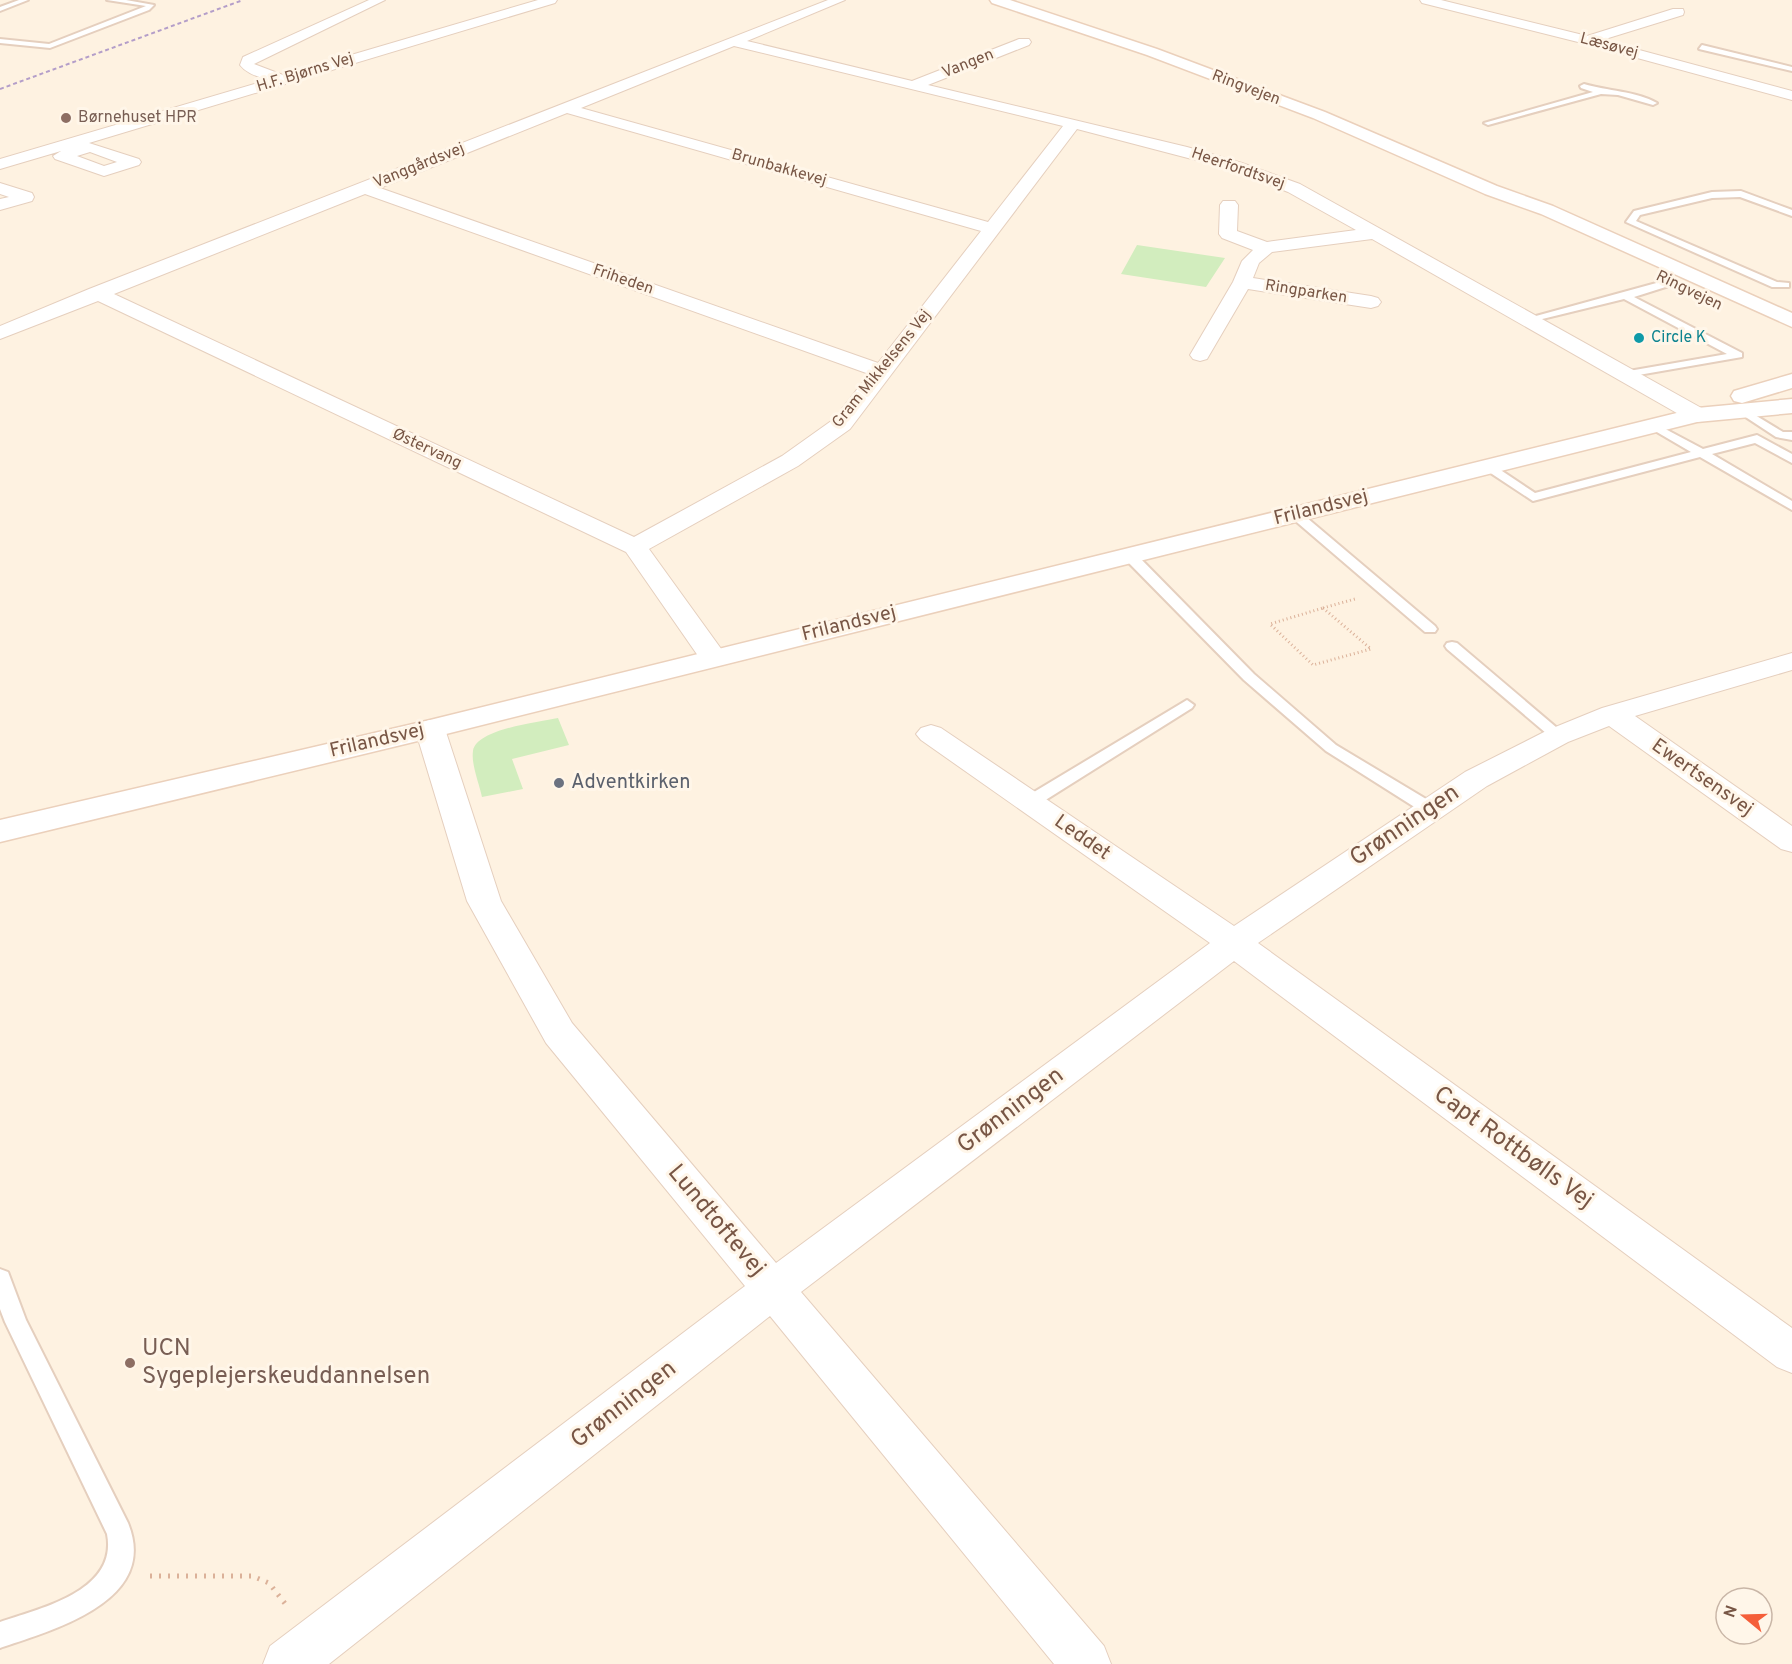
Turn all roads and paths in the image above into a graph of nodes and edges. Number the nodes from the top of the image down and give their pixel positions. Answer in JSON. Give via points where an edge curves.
{"nodes":[{"id":1,"x":25,"y":0,"type":"edge"},
{"id":2,"x":110,"y":0,"type":"edge"},
{"id":3,"x":379,"y":0,"type":"edge"},
{"id":4,"x":551,"y":0,"type":"edge"},
{"id":5,"x":837,"y":0,"type":"edge"},
{"id":6,"x":997,"y":0,"type":"edge"},
{"id":7,"x":1426,"y":0,"type":"edge"},
{"id":8,"x":0,"y":9,"type":"edge"},
{"id":9,"x":1678,"y":12,"type":"dead end"},
{"id":10,"x":1587,"y":40,"type":"junction"},
{"id":11,"x":0,"y":41,"type":"edge"},
{"id":12,"x":733,"y":42,"type":"junction"},
{"id":13,"x":1024,"y":42,"type":"dead end"},
{"id":14,"x":1702,"y":47,"type":"dead end"},
{"id":15,"x":1792,"y":69,"type":"edge"},
{"id":16,"x":283,"y":80,"type":"junction"},
{"id":17,"x":911,"y":86,"type":"junction"},
{"id":18,"x":1584,"y":86,"type":"dead end"},
{"id":19,"x":1601,"y":92,"type":"junction"},
{"id":20,"x":1788,"y":93,"type":"edge"},
{"id":21,"x":1653,"y":103,"type":"dead end"},
{"id":22,"x":565,"y":108,"type":"junction"},
{"id":23,"x":1488,"y":123,"type":"dead end"},
{"id":24,"x":1072,"y":124,"type":"junction"},
{"id":25,"x":58,"y":146,"type":"junction"},
{"id":26,"x":0,"y":147,"type":"edge"},
{"id":27,"x":75,"y":152,"type":"dead end"},
{"id":28,"x":26,"y":156,"type":"junction"},
{"id":29,"x":0,"y":164,"type":"edge"},
{"id":30,"x":0,"y":188,"type":"edge"},
{"id":31,"x":363,"y":188,"type":"junction"},
{"id":32,"x":1491,"y":190,"type":"junction"},
{"id":33,"x":0,"y":205,"type":"edge"},
{"id":34,"x":1229,"y":205,"type":"dead end"},
{"id":35,"x":1792,"y":213,"type":"edge"},
{"id":36,"x":992,"y":229,"type":"junction"},
{"id":37,"x":1374,"y":233,"type":"junction"},
{"id":38,"x":1266,"y":248,"type":"junction"},
{"id":39,"x":1242,"y":282,"type":"junction"},
{"id":40,"x":1671,"y":282,"type":"junction"},
{"id":41,"x":1785,"y":285,"type":"dead end"},
{"id":42,"x":96,"y":293,"type":"junction"},
{"id":43,"x":1625,"y":296,"type":"junction"},
{"id":44,"x":1371,"y":302,"type":"dead end"},
{"id":45,"x":1530,"y":319,"type":"junction"},
{"id":46,"x":1787,"y":329,"type":"edge"},
{"id":47,"x":0,"y":333,"type":"edge"},
{"id":48,"x":1200,"y":355,"type":"dead end"},
{"id":49,"x":883,"y":372,"type":"junction"},
{"id":50,"x":1626,"y":374,"type":"junction"},
{"id":51,"x":1792,"y":381,"type":"edge"},
{"id":52,"x":1792,"y":406,"type":"edge"},
{"id":53,"x":1745,"y":412,"type":"junction"},
{"id":54,"x":1697,"y":415,"type":"junction"},
{"id":55,"x":1654,"y":426,"type":"junction"},
{"id":56,"x":1792,"y":436,"type":"edge"},
{"id":57,"x":1702,"y":454,"type":"junction"},
{"id":58,"x":1792,"y":459,"type":"edge"},
{"id":59,"x":1486,"y":466,"type":"junction"},
{"id":60,"x":1792,"y":506,"type":"edge"},
{"id":61,"x":1296,"y":515,"type":"junction"},
{"id":62,"x":635,"y":547,"type":"junction"},
{"id":63,"x":1130,"y":556,"type":"junction"},
{"id":64,"x":1384,"y":590,"type":"junction"},
{"id":65,"x":1323,"y":608,"type":"junction"},
{"id":66,"x":1430,"y":629,"type":"dead end"},
{"id":67,"x":1452,"y":646,"type":"dead end"},
{"id":68,"x":713,"y":657,"type":"junction"},
{"id":69,"x":1792,"y":661,"type":"edge"},
{"id":70,"x":1187,"y":705,"type":"dead end"},
{"id":71,"x":1612,"y":714,"type":"junction"},
{"id":72,"x":430,"y":729,"type":"junction"},
{"id":73,"x":931,"y":734,"type":"dead end"},
{"id":74,"x":1558,"y":735,"type":"junction"},
{"id":75,"x":1030,"y":802,"type":"junction"},
{"id":76,"x":1430,"y":809,"type":"junction"},
{"id":77,"x":0,"y":831,"type":"edge"},
{"id":78,"x":1792,"y":841,"type":"edge"},
{"id":79,"x":1234,"y":942,"type":"junction"},
{"id":80,"x":0,"y":1279,"type":"edge"},
{"id":81,"x":773,"y":1289,"type":"junction"},
{"id":82,"x":1792,"y":1353,"type":"edge"},
{"id":83,"x":113,"y":1576,"type":"junction"},
{"id":84,"x":0,"y":1635,"type":"edge"},
{"id":85,"x":300,"y":1655,"type":"edge"},
{"id":86,"x":1086,"y":1664,"type":"edge"}],
"edges":[{"from":1,"to":8,"type":"lane"},
{"from":2,"to":11,"type":"lane","via":[[151,5],[50,46]]},
{"from":3,"to":16,"type":"street","via":[[248,60],[247,65],[253,70]]},
{"from":4,"to":16,"type":"street","name":"H.F. Bjørns Vej"},
{"from":5,"to":12,"type":"street","name":"Vanggårdsvej"},
{"from":6,"to":32,"type":"main road","name":"Ringvejen","via":[[1152,52],[1308,111]]},
{"from":7,"to":10,"type":"street","name":"Læsøvej"},
{"from":9,"to":10,"type":"street"},
{"from":10,"to":20,"type":"street","name":"Læsøvej"},
{"from":12,"to":17,"type":"street","name":"Heerfordtsvej"},
{"from":12,"to":22,"type":"street","name":"Vanggårdsvej"},
{"from":13,"to":17,"type":"street","name":"Vangen"},
{"from":14,"to":15,"type":"lane"},
{"from":16,"to":25,"type":"street","name":"H.F. Bjørns Vej"},
{"from":17,"to":24,"type":"street","name":"Heerfordtsvej"},
{"from":18,"to":19,"type":"lane"},
{"from":19,"to":21,"type":"lane"},
{"from":19,"to":23,"type":"lane"},
{"from":22,"to":31,"type":"street","name":"Vanggårdsvej"},
{"from":22,"to":36,"type":"street","name":"Brunbakkevej"},
{"from":24,"to":36,"type":"street","name":"Gram Mikkelsens Vej"},
{"from":24,"to":37,"type":"street","name":"Heerfordtsvej","via":[[1236,166],[1294,188]]},
{"from":25,"to":27,"type":"street"},
{"from":25,"to":28,"type":"street","name":"H.F. Bjørns Vej"},
{"from":26,"to":28,"type":"street"},
{"from":28,"to":29,"type":"street","name":"H.F. Bjørns Vej"},
{"from":30,"to":33,"type":"street","via":[[26,197]]},
{"from":31,"to":42,"type":"street","name":"Vanggårdsvej"},
{"from":31,"to":49,"type":"street","name":"Friheden"},
{"from":32,"to":40,"type":"main road","name":"Ringvejen"},
{"from":32,"to":46,"type":"main road","name":"Ringvejen","via":[[1547,210]]},
{"from":34,"to":38,"type":"street","name":"Ringparken","via":[[1228,234]]},
{"from":35,"to":41,"type":"lane","via":[[1741,194],[1712,195],[1637,213],[1631,222],[1776,285]]},
{"from":36,"to":49,"type":"street","name":"Gram Mikkelsens Vej"},
{"from":37,"to":38,"type":"street","name":"Ringparken"},
{"from":37,"to":45,"type":"street","name":"Heerfordtsvej"},
{"from":38,"to":39,"type":"street","name":"Ringparken","via":[[1251,261]]},
{"from":39,"to":44,"type":"street","name":"Ringparken"},
{"from":39,"to":48,"type":"street","name":"Ringparken"},
{"from":40,"to":43,"type":"lane"},
{"from":40,"to":46,"type":"main road","name":"Ringvejen"},
{"from":42,"to":47,"type":"street","name":"Vanggårdsvej"},
{"from":42,"to":62,"type":"street","name":"Østervang"},
{"from":43,"to":45,"type":"lane"},
{"from":43,"to":50,"type":"lane","via":[[1738,355]]},
{"from":45,"to":50,"type":"street","name":"Heerfordtsvej"},
{"from":49,"to":62,"type":"street","name":"Gram Mikkelsens Vej","via":[[842,424],[790,460]]},
{"from":50,"to":54,"type":"street","name":"Heerfordtsvej"},
{"from":51,"to":54,"type":"main road","name":"Frilandsvej"},
{"from":52,"to":53,"type":"main road","name":"Frilandsvej"},
{"from":53,"to":54,"type":"main road","name":"Frilandsvej"},
{"from":53,"to":56,"type":"lane","via":[[1780,435]]},
{"from":54,"to":55,"type":"main road","name":"Frilandsvej"},
{"from":55,"to":57,"type":"lane"},
{"from":55,"to":59,"type":"main road","name":"Frilandsvej"},
{"from":57,"to":58,"type":"lane","via":[[1757,439]]},
{"from":57,"to":59,"type":"lane","via":[[1533,497]]},
{"from":57,"to":60,"type":"lane"},
{"from":59,"to":61,"type":"main road","name":"Frilandsvej"},
{"from":61,"to":63,"type":"main road","name":"Frilandsvej"},
{"from":61,"to":64,"type":"lane"},
{"from":62,"to":68,"type":"street","name":"Østervang"},
{"from":63,"to":68,"type":"main road","name":"Frilandsvej"},
{"from":63,"to":76,"type":"lane","via":[[1249,677],[1330,748]]},
{"from":64,"to":65,"type":"path"},
{"from":64,"to":66,"type":"lane"},
{"from":65,"to":65,"type":"path","via":[[1270,624],[1313,665],[1371,650]]},
{"from":67,"to":74,"type":"lane"},
{"from":68,"to":72,"type":"main road","name":"Frilandsvej"},
{"from":69,"to":71,"type":"street","name":"Grønningen"},
{"from":70,"to":75,"type":"lane"},
{"from":71,"to":74,"type":"street","name":"Grønningen"},
{"from":71,"to":78,"type":"street","name":"Ewertsensvej"},
{"from":72,"to":77,"type":"main road","name":"Frilandsvej"},
{"from":72,"to":81,"type":"street","name":"Lundtoftevej","via":[[484,901],[559,1032]]},
{"from":73,"to":75,"type":"street","name":"Leddet"},
{"from":74,"to":76,"type":"street","name":"Grønningen","via":[[1476,778]]},
{"from":75,"to":79,"type":"street","name":"Leddet"},
{"from":76,"to":79,"type":"street","name":"Grønningen"},
{"from":79,"to":81,"type":"street","name":"Grønningen"},
{"from":79,"to":82,"type":"street","name":"Capt Rottbølls Vej"},
{"from":80,"to":83,"type":"lane","via":[[16,1322],[119,1532],[122,1552]]},
{"from":81,"to":85,"type":"street","name":"Grønningen"},
{"from":81,"to":86,"type":"street","name":"Lundtoftevej"},
{"from":83,"to":84,"type":"lane","via":[[94,1596],[70,1610]]},
{"from":83,"to":85,"type":"path","via":[[265,1578],[275,1587]]}]}
